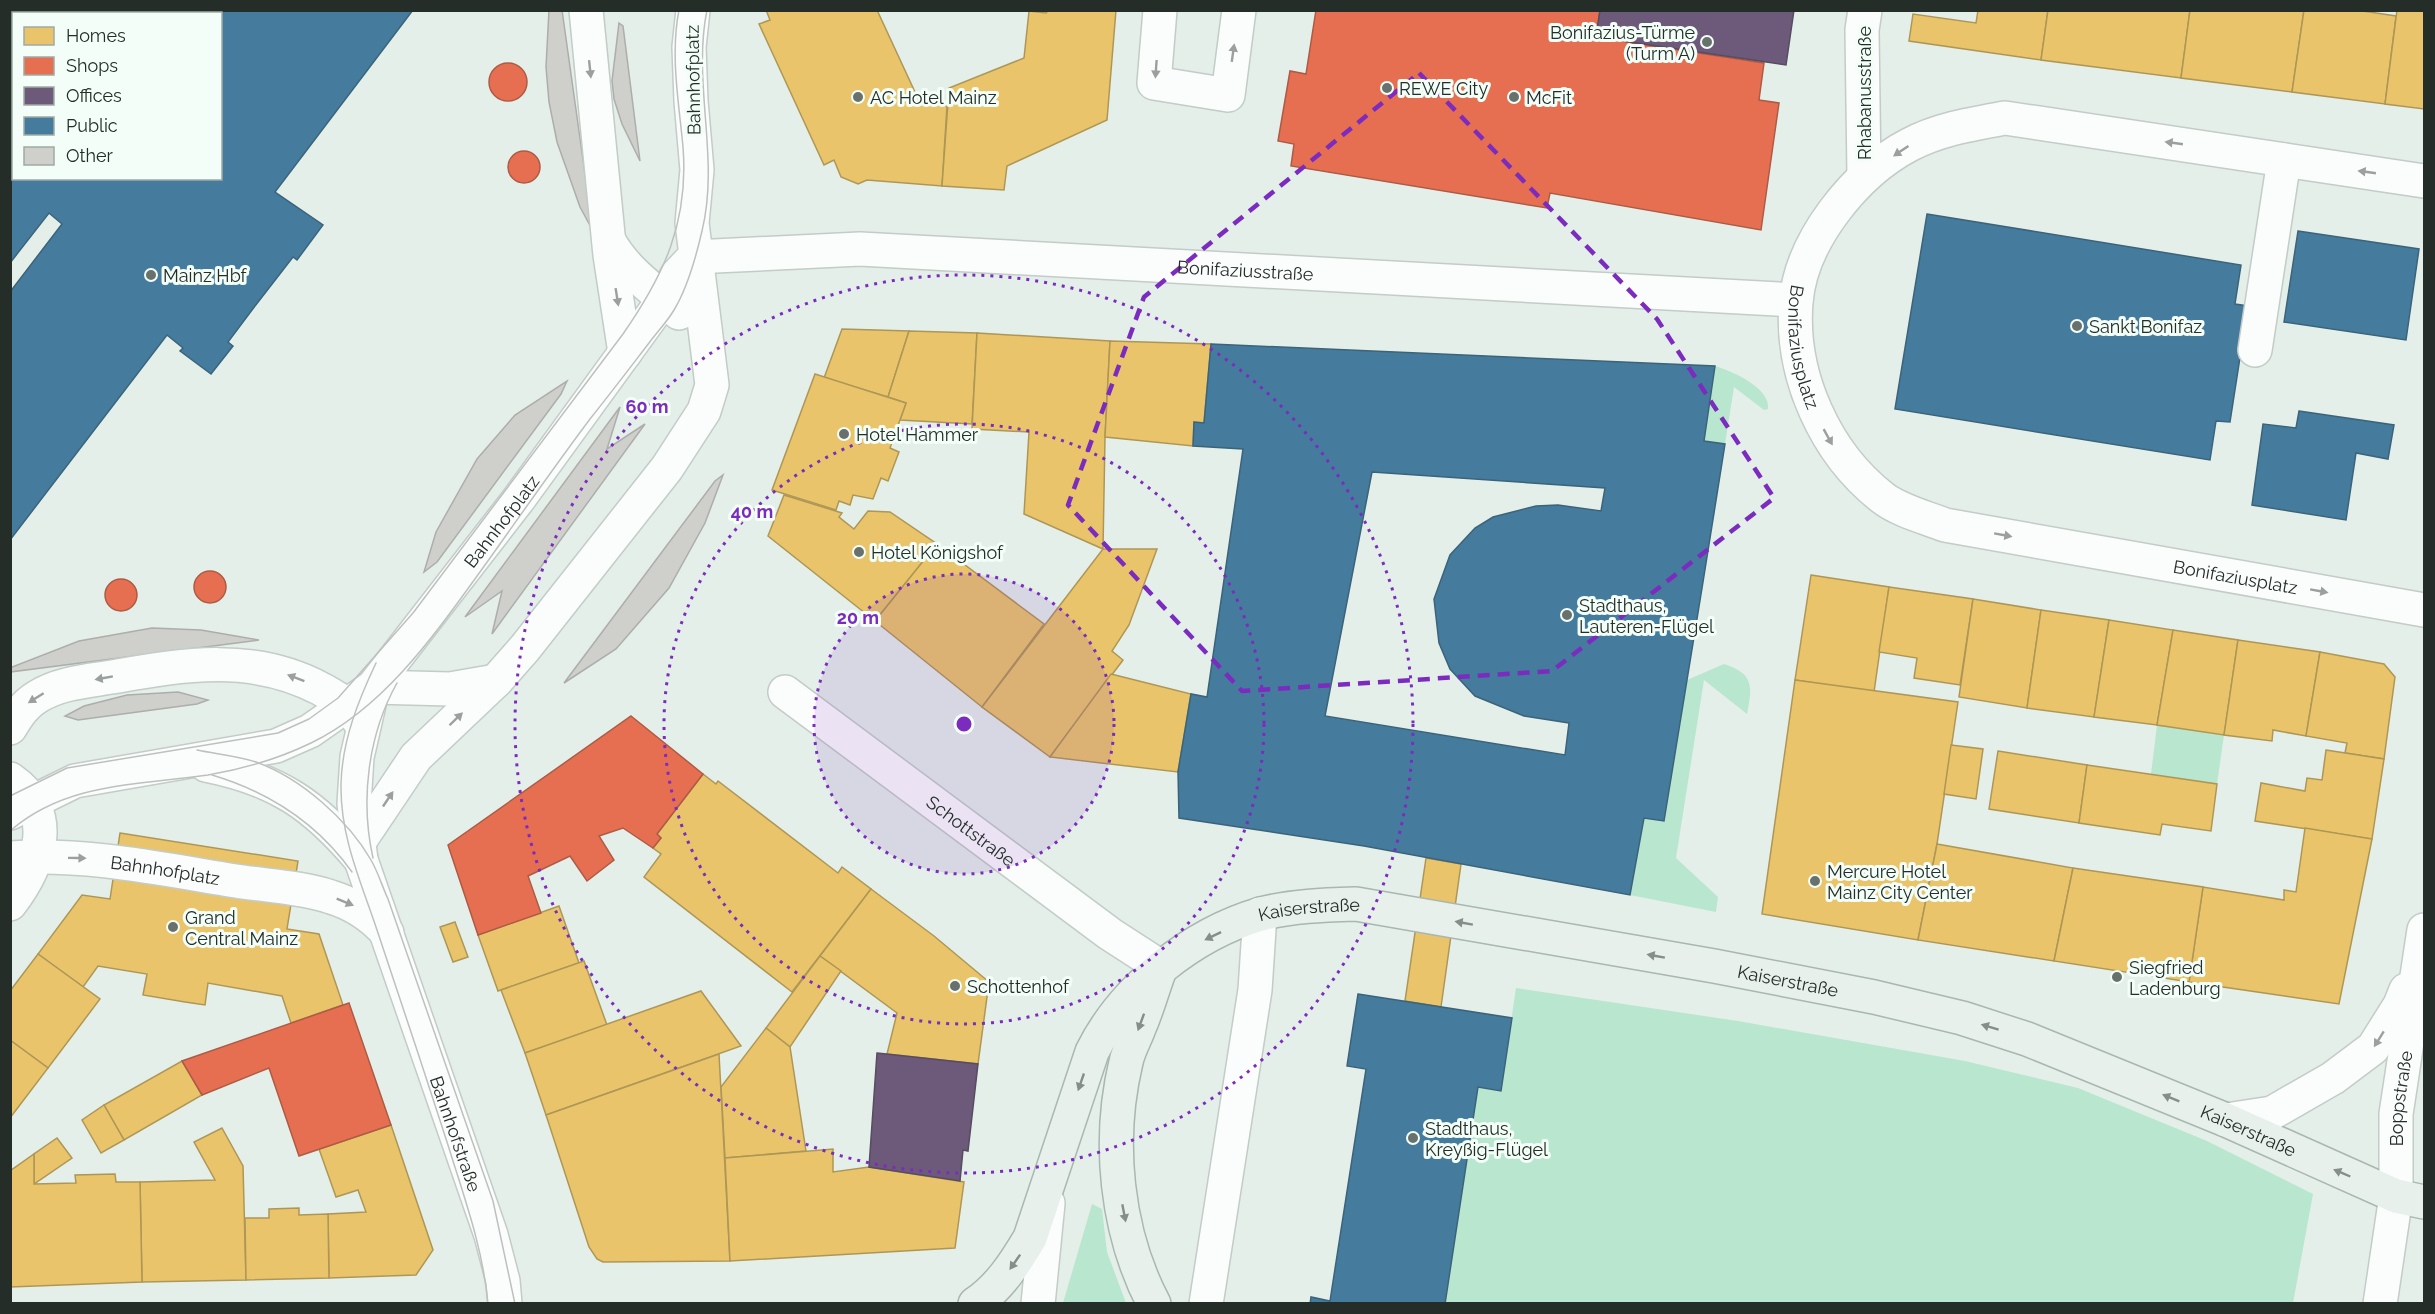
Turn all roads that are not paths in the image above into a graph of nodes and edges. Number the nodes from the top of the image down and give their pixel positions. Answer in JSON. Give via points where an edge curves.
{"nodes":[{"id":1,"x":586,"y":10,"type":"edge"},
{"id":2,"x":693,"y":10,"type":"edge"},
{"id":3,"x":1160,"y":10,"type":"edge"},
{"id":4,"x":1239,"y":10,"type":"edge"},
{"id":5,"x":1865,"y":10,"type":"edge"},
{"id":6,"x":2284,"y":160,"type":"junction"},
{"id":7,"x":1864,"y":177,"type":"junction"},
{"id":8,"x":2424,"y":180,"type":"edge"},
{"id":9,"x":609,"y":240,"type":"junction"},
{"id":10,"x":694,"y":257,"type":"junction"},
{"id":11,"x":664,"y":299,"type":"junction"},
{"id":12,"x":1796,"y":300,"type":"junction"},
{"id":13,"x":709,"y":349,"type":"junction"},
{"id":14,"x":2255,"y":350,"type":"dead end"},
{"id":15,"x":625,"y":353,"type":"junction"},
{"id":16,"x":2424,"y":610,"type":"edge"},
{"id":17,"x":496,"y":681,"type":"junction"},
{"id":18,"x":785,"y":692,"type":"dead end"},
{"id":19,"x":361,"y":707,"type":"junction"},
{"id":20,"x":10,"y":728,"type":"edge"},
{"id":21,"x":192,"y":762,"type":"junction"},
{"id":22,"x":27,"y":796,"type":"edge"},
{"id":23,"x":10,"y":830,"type":"edge"},
{"id":24,"x":360,"y":851,"type":"junction"},
{"id":25,"x":24,"y":858,"type":"edge"},
{"id":26,"x":10,"y":904,"type":"edge"},
{"id":27,"x":1260,"y":915,"type":"junction"},
{"id":28,"x":387,"y":933,"type":"junction"},
{"id":29,"x":2423,"y":940,"type":"edge"},
{"id":30,"x":397,"y":965,"type":"joint"},
{"id":31,"x":1161,"y":967,"type":"junction"},
{"id":32,"x":2226,"y":1120,"type":"junction"},
{"id":33,"x":1052,"y":1169,"type":"junction"},
{"id":34,"x":2410,"y":1199,"type":"edge"},
{"id":35,"x":505,"y":1304,"type":"edge"},
{"id":36,"x":975,"y":1304,"type":"edge"},
{"id":37,"x":1038,"y":1304,"type":"edge"},
{"id":38,"x":1154,"y":1304,"type":"edge"},
{"id":39,"x":1206,"y":1304,"type":"edge"},
{"id":40,"x":2380,"y":1304,"type":"edge"}],
"edges":[{"from":1,"to":9,"type":"street","one_way":true},
{"from":2,"to":10,"type":"street","name":"Bahnhofplatz","via":[[689,47],[697,170],[692,223]]},
{"from":3,"to":4,"type":"street","one_way":true,"via":[[1154,83],[1228,95]]},
{"from":5,"to":7,"type":"street","name":"Rhabanusstraße"},
{"from":6,"to":7,"type":"street","name":"Bonifaziusplatz","one_way":true,"via":[[2005,118],[1954,127],[1909,145]]},
{"from":8,"to":6,"type":"street","name":"Bonifaziusplatz","one_way":true},
{"from":6,"to":14,"type":"street"},
{"from":7,"to":12,"type":"street","name":"Bonifaziusplatz","via":[[1822,230],[1808,258]]},
{"from":9,"to":11,"type":"street","via":[[623,262]]},
{"from":9,"to":15,"type":"street","one_way":true},
{"from":10,"to":11,"type":"street","name":"Bahnhofplatz","via":[[677,275]]},
{"from":10,"to":12,"type":"street","name":"Bonifaziusstraße","via":[[833,249]]},
{"from":10,"to":13,"type":"street","name":"Bahnhofplatz"},
{"from":11,"to":13,"type":"street","via":[[693,326]]},
{"from":11,"to":15,"type":"street","name":"Bahnhofplatz"},
{"from":12,"to":16,"type":"street","name":"Bonifaziusplatz","one_way":true,"via":[[1796,333],[1803,372],[1830,441],[1884,499],[1945,525]]},
{"from":13,"to":17,"type":"street","name":"Bahnhofplatz","via":[[712,385],[691,434]]},
{"from":15,"to":19,"type":"street","name":"Bahnhofplatz"},
{"from":17,"to":19,"type":"street"},
{"from":24,"to":17,"type":"street","name":"Bahnhofplatz","one_way":true,"via":[[416,757]]},
{"from":18,"to":31,"type":"street","name":"Schottstraße","via":[[1110,934]]},
{"from":19,"to":20,"type":"street","one_way":true,"via":[[273,669],[235,663],[152,669],[55,688],[22,708]]},
{"from":19,"to":21,"type":"street","name":"Bahnhofplatz","via":[[276,746]]},
{"from":19,"to":24,"type":"street","name":"Bahnhofplatz","via":[[354,804]]},
{"from":21,"to":22,"type":"street","name":"Bahnhofplatz","via":[[97,776]]},
{"from":21,"to":24,"type":"street","name":"Bahnhofplatz","via":[[274,784]]},
{"from":22,"to":25,"type":"street","via":[[38,812],[41,830]]},
{"from":23,"to":25,"type":"street"},
{"from":24,"to":28,"type":"street","name":"Bahnhofplatz"},
{"from":25,"to":26,"type":"street","via":[[25,885]]},
{"from":25,"to":28,"type":"street","name":"Bahnhofplatz","one_way":true,"via":[[91,858],[330,896],[373,917]]},
{"from":27,"to":31,"type":"main road","name":"Kaiserstraße","one_way":true,"via":[[1209,937]]},
{"from":32,"to":27,"type":"main road","name":"Kaiserstraße","one_way":true,"via":[[2027,1039],[1962,1018],[1874,997],[1356,904],[1309,906]]},
{"from":27,"to":39,"type":"street","via":[[1256,990]]},
{"from":28,"to":30,"type":"street","name":"Bahnhofplatz"},
{"from":29,"to":32,"type":"street","one_way":true,"via":[[2400,1005],[2373,1048],[2333,1078],[2272,1113]]},
{"from":29,"to":34,"type":"street","name":"Boppstraße","via":[[2396,1114]]},
{"from":30,"to":35,"type":"street","name":"Bahnhofstraße","via":[[491,1234]]},
{"from":31,"to":33,"type":"main road","name":"Kaiserstraße","one_way":true,"via":[[1105,1025]]},
{"from":31,"to":38,"type":"main road","one_way":true,"via":[[1126,1060],[1116,1113],[1115,1165],[1125,1221],[1142,1281]]},
{"from":34,"to":32,"type":"main road","name":"Kaiserstraße","one_way":true},
{"from":33,"to":36,"type":"main road","name":"Kaiserstraße","one_way":true,"via":[[1030,1238],[1016,1263]]},
{"from":33,"to":37,"type":"street"},
{"from":34,"to":40,"type":"street"}]}
